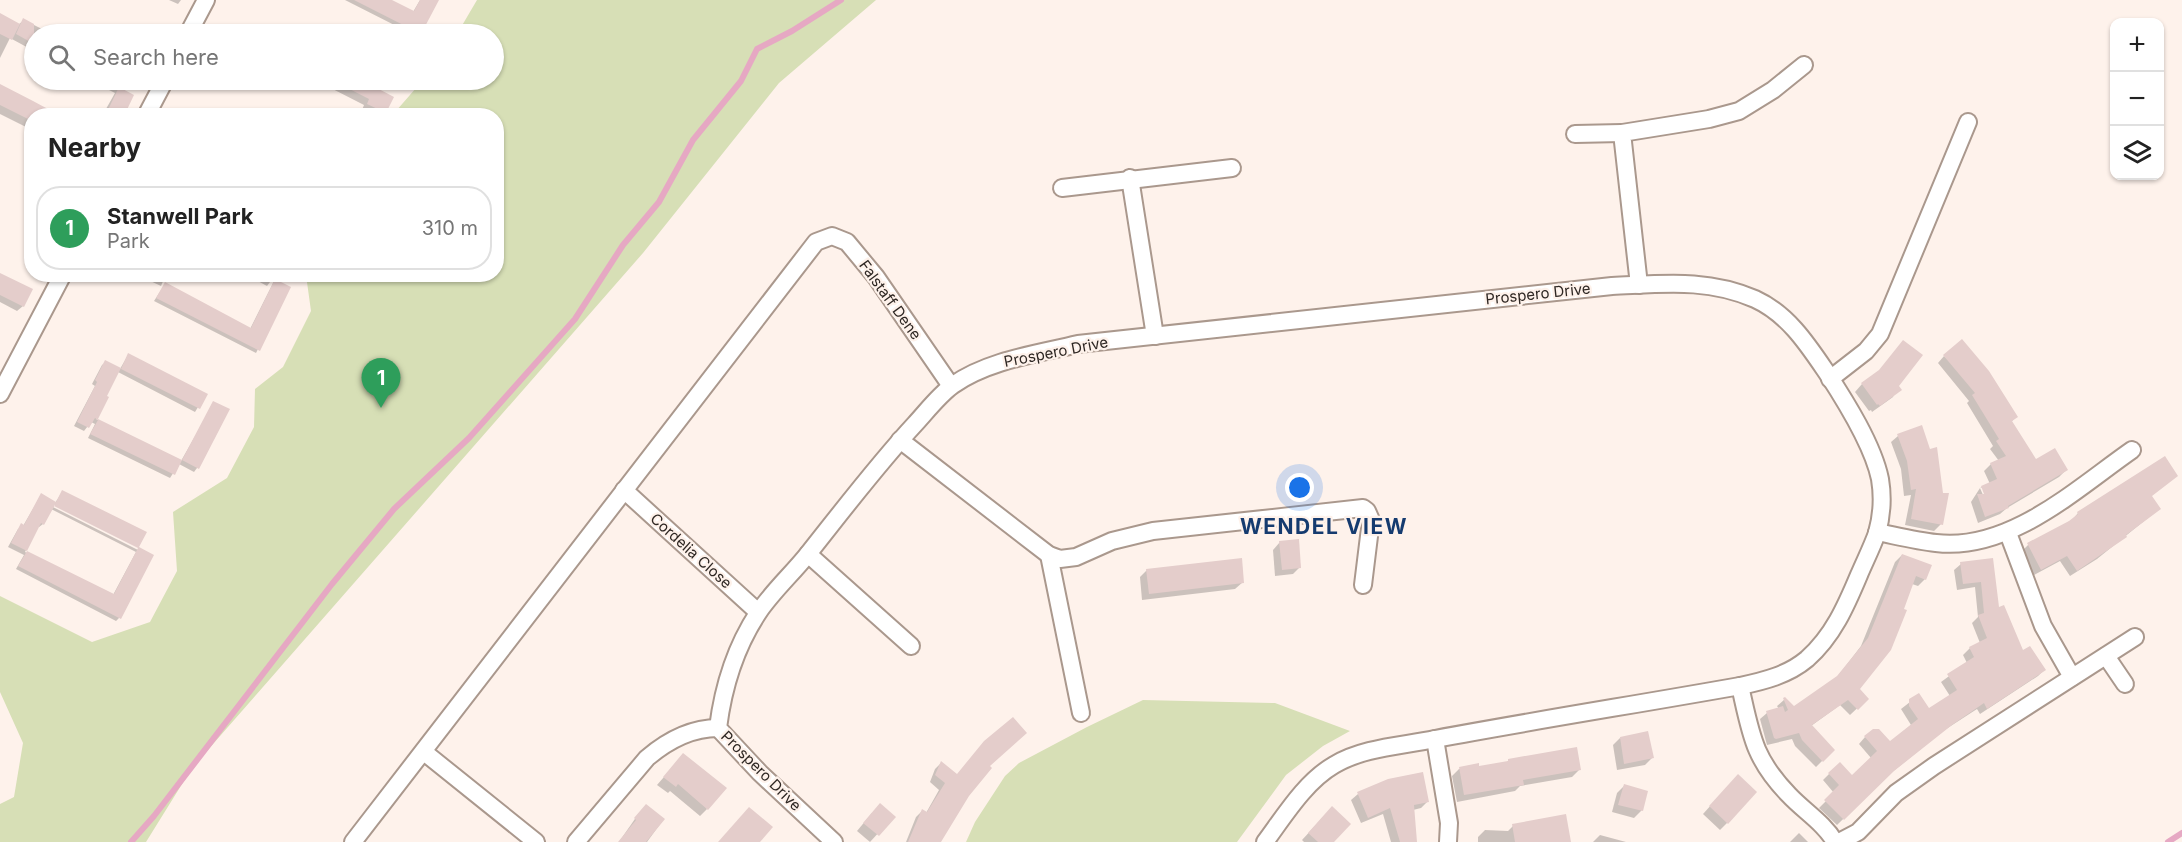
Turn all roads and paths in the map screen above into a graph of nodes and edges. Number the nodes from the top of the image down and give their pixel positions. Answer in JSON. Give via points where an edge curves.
{"nodes":[{"id":1,"x":206,"y":0,"type":"edge"},
{"id":2,"x":193,"y":24,"type":"edge"},
{"id":3,"x":1804,"y":65,"type":"dead end"},
{"id":4,"x":160,"y":90,"type":"edge"},
{"id":5,"x":150,"y":108,"type":"edge"},
{"id":6,"x":1968,"y":122,"type":"dead end"},
{"id":7,"x":1622,"y":132,"type":"junction"},
{"id":8,"x":1575,"y":134,"type":"dead end"},
{"id":9,"x":1232,"y":168,"type":"dead end"},
{"id":10,"x":1130,"y":178,"type":"junction"},
{"id":11,"x":1062,"y":188,"type":"dead end"},
{"id":12,"x":59,"y":282,"type":"edge"},
{"id":13,"x":1639,"y":285,"type":"junction"},
{"id":14,"x":1155,"y":336,"type":"junction"},
{"id":15,"x":1830,"y":379,"type":"junction"},
{"id":16,"x":951,"y":386,"type":"junction"},
{"id":17,"x":0,"y":394,"type":"edge"},
{"id":18,"x":900,"y":440,"type":"junction"},
{"id":19,"x":2132,"y":450,"type":"dead end"},
{"id":20,"x":624,"y":490,"type":"junction"},
{"id":21,"x":1877,"y":532,"type":"junction"},
{"id":22,"x":2007,"y":532,"type":"junction"},
{"id":23,"x":808,"y":554,"type":"junction"},
{"id":24,"x":1049,"y":555,"type":"junction"},
{"id":25,"x":1363,"y":585,"type":"dead end"},
{"id":26,"x":758,"y":612,"type":"junction"},
{"id":27,"x":2135,"y":637,"type":"dead end"},
{"id":28,"x":910,"y":646,"type":"dead end"},
{"id":29,"x":2106,"y":656,"type":"junction"},
{"id":30,"x":2072,"y":677,"type":"junction"},
{"id":31,"x":2125,"y":684,"type":"dead end"},
{"id":32,"x":1740,"y":686,"type":"junction"},
{"id":33,"x":1081,"y":713,"type":"dead end"},
{"id":34,"x":718,"y":729,"type":"junction"},
{"id":35,"x":1435,"y":739,"type":"junction"},
{"id":36,"x":424,"y":752,"type":"junction"},
{"id":37,"x":353,"y":842,"type":"edge"},
{"id":38,"x":536,"y":842,"type":"edge"},
{"id":39,"x":576,"y":842,"type":"edge"},
{"id":40,"x":834,"y":842,"type":"edge"},
{"id":41,"x":1265,"y":842,"type":"edge"},
{"id":42,"x":1448,"y":842,"type":"edge"},
{"id":43,"x":1837,"y":842,"type":"edge"}],
"edges":[{"from":1,"to":2,"type":"street"},
{"from":3,"to":7,"type":"street","via":[[1739,111]]},
{"from":4,"to":5,"type":"street"},
{"from":6,"to":15,"type":"street","via":[[1880,334],[1866,351]]},
{"from":7,"to":8,"type":"street"},
{"from":7,"to":13,"type":"street"},
{"from":9,"to":10,"type":"street"},
{"from":10,"to":11,"type":"street"},
{"from":10,"to":14,"type":"street"},
{"from":12,"to":17,"type":"street"},
{"from":13,"to":14,"type":"street","name":"Prospero Drive"},
{"from":13,"to":15,"type":"street","name":"Prospero Drive","via":[[1694,283],[1756,300],[1798,332]]},
{"from":14,"to":16,"type":"street","name":"Prospero Drive","via":[[1078,344],[993,365]]},
{"from":15,"to":21,"type":"street","name":"Prospero Drive","via":[[1865,438],[1880,478],[1882,503]]},
{"from":16,"to":18,"type":"street","name":"Prospero Drive"},
{"from":16,"to":20,"type":"street","name":"Falstaff Dene","via":[[876,278],[847,242],[832,236],[816,242]]},
{"from":18,"to":23,"type":"street","name":"Prospero Drive"},
{"from":18,"to":24,"type":"street"},
{"from":19,"to":22,"type":"street","via":[[2039,515]]},
{"from":20,"to":26,"type":"street","name":"Cordelia Close"},
{"from":20,"to":36,"type":"street"},
{"from":21,"to":22,"type":"street","via":[[1938,544],[1974,542]]},
{"from":21,"to":32,"type":"street","name":"Prospero Drive","via":[[1837,623],[1822,644],[1805,661],[1782,675]]},
{"from":22,"to":30,"type":"street","via":[[2043,626]]},
{"from":23,"to":26,"type":"street","name":"Prospero Drive"},
{"from":23,"to":28,"type":"street"},
{"from":24,"to":25,"type":"street","via":[[1060,559],[1076,557],[1112,541],[1153,531],[1363,508],[1371,520]]},
{"from":24,"to":33,"type":"street"},
{"from":26,"to":34,"type":"street","name":"Prospero Drive","via":[[730,671]]},
{"from":27,"to":29,"type":"street"},
{"from":29,"to":30,"type":"street"},
{"from":29,"to":31,"type":"street"},
{"from":30,"to":43,"type":"street","via":[[1934,766],[1896,793],[1858,832]]},
{"from":32,"to":35,"type":"street","name":"Prospero Drive"},
{"from":32,"to":43,"type":"street","via":[[1757,753],[1771,775]]},
{"from":34,"to":39,"type":"street","via":[[705,728],[660,747]]},
{"from":34,"to":40,"type":"street","name":"Prospero Drive"},
{"from":35,"to":41,"type":"street","via":[[1357,754],[1334,765],[1291,806]]},
{"from":35,"to":42,"type":"street","via":[[1449,823]]},
{"from":36,"to":37,"type":"street"},
{"from":36,"to":38,"type":"street"}]}
